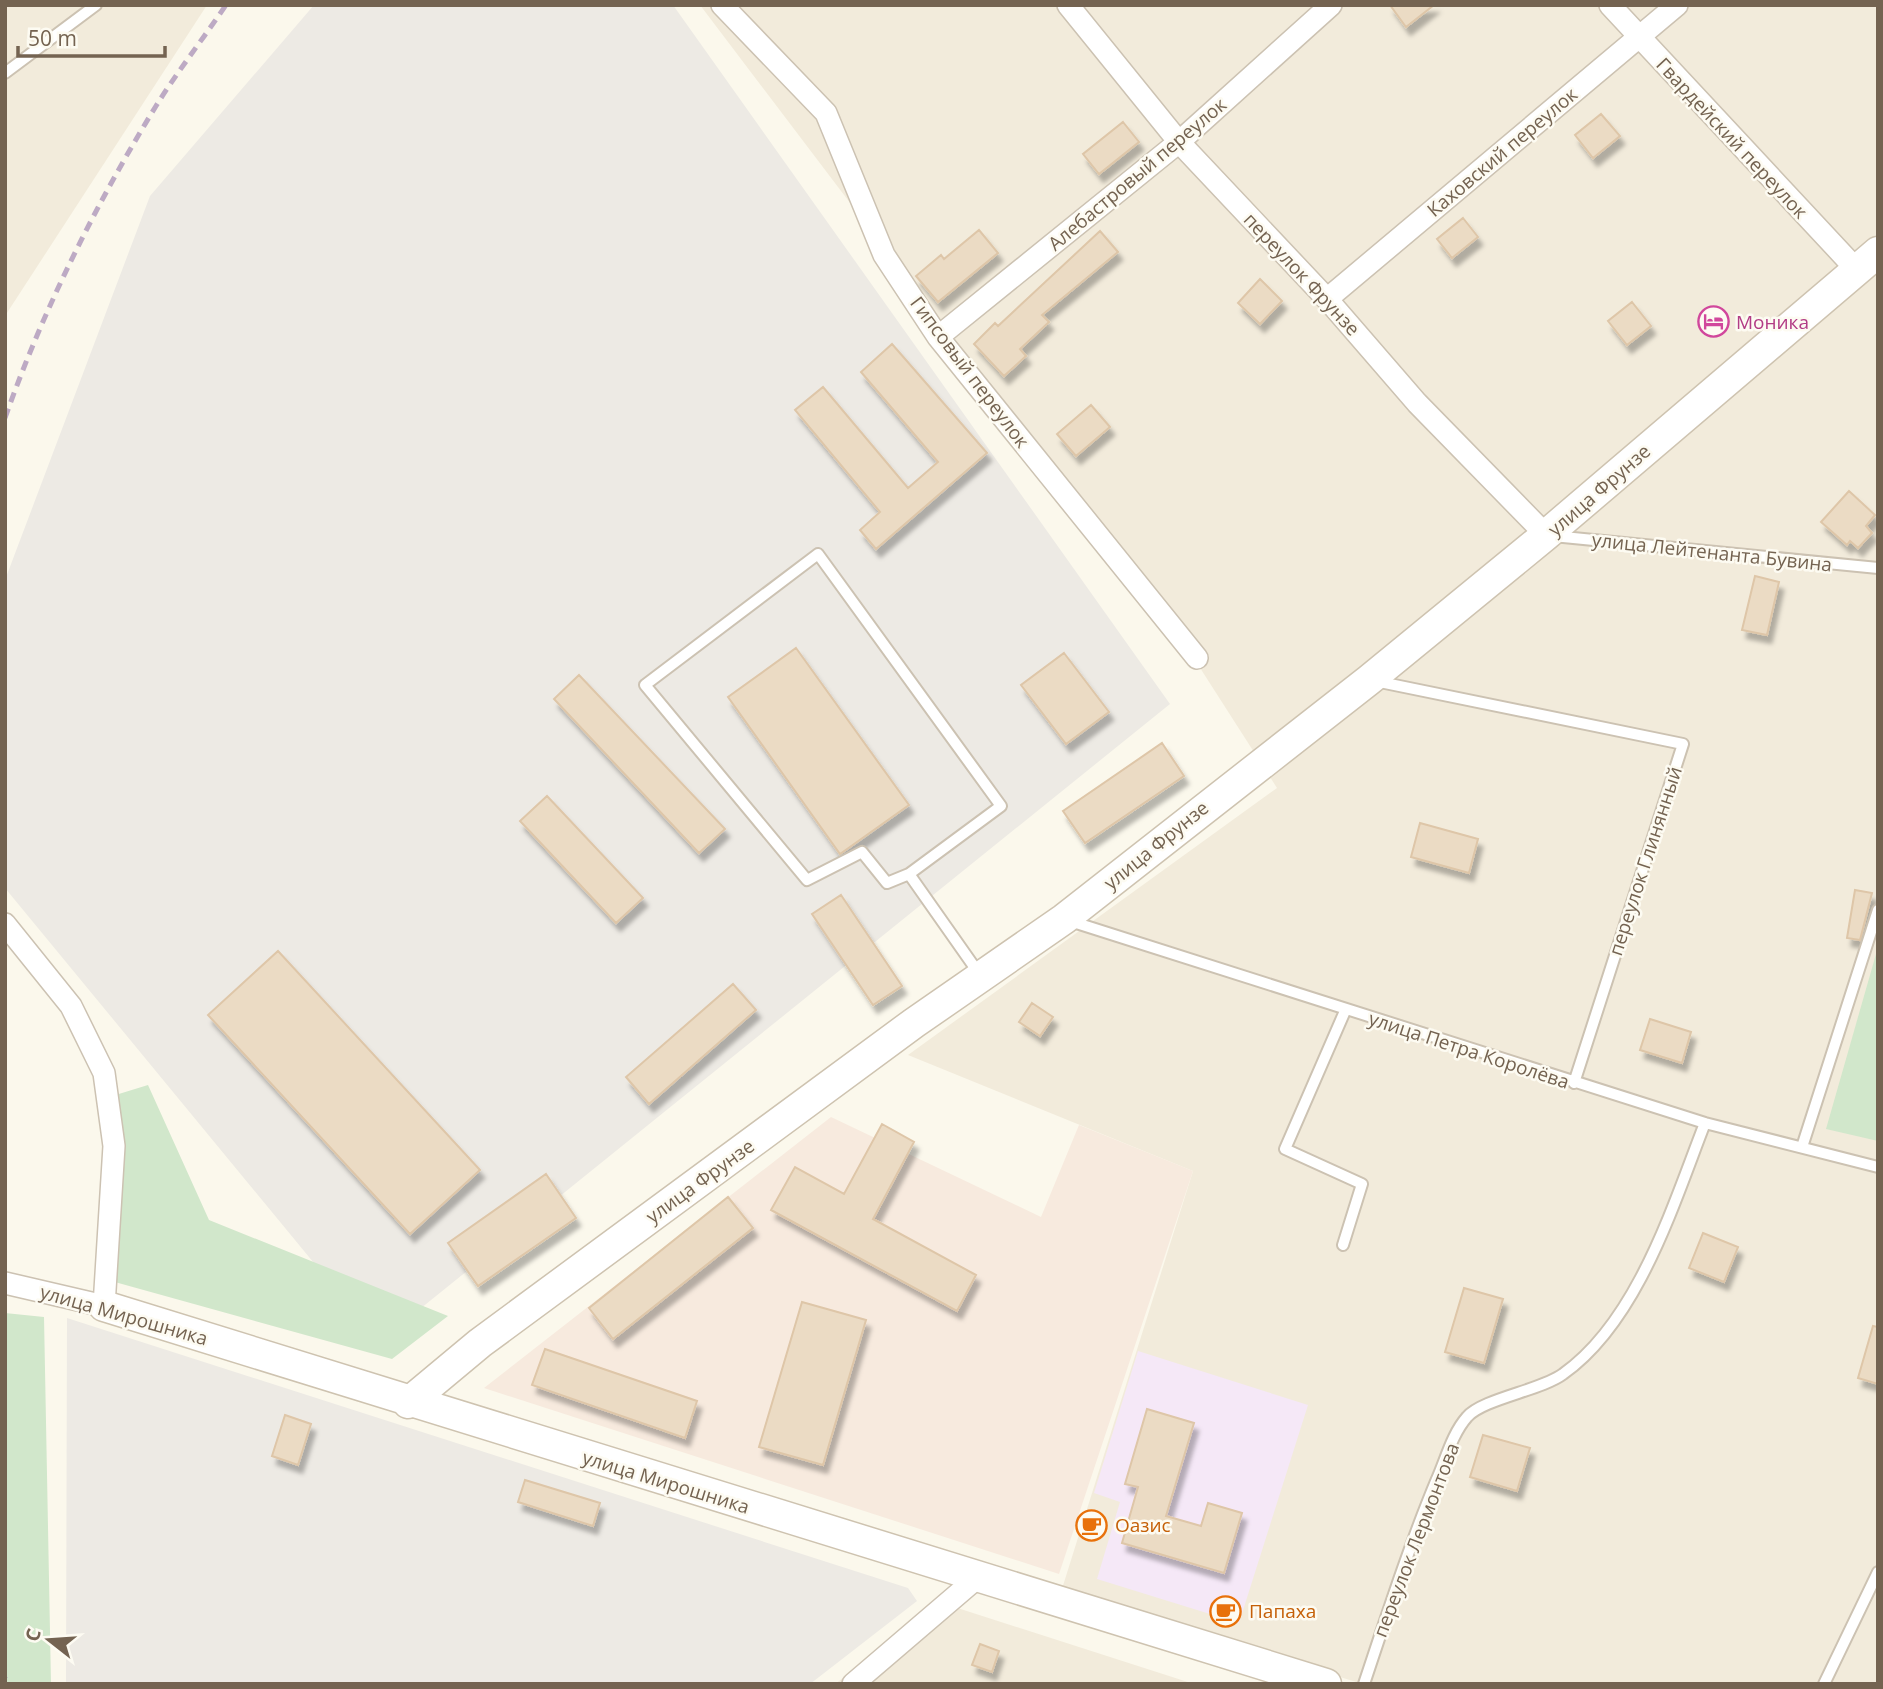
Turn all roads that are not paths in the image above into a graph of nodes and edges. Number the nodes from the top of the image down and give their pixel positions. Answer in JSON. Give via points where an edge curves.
{"nodes":[{"id":1,"x":96,"y":5,"type":"edge"},
{"id":2,"x":722,"y":5,"type":"edge"},
{"id":3,"x":1068,"y":5,"type":"edge"},
{"id":4,"x":1331,"y":5,"type":"edge"},
{"id":5,"x":1610,"y":5,"type":"edge"},
{"id":6,"x":1677,"y":5,"type":"edge"},
{"id":7,"x":1638,"y":38,"type":"junction"},
{"id":8,"x":5,"y":73,"type":"edge"},
{"id":9,"x":1179,"y":142,"type":"junction"},
{"id":10,"x":1867,"y":260,"type":"edge"},
{"id":11,"x":1327,"y":299,"type":"junction"},
{"id":12,"x":938,"y":337,"type":"junction"},
{"id":13,"x":1546,"y":535,"type":"junction"},
{"id":14,"x":1878,"y":568,"type":"edge"},
{"id":15,"x":1197,"y":658,"type":"dead end"},
{"id":16,"x":1369,"y":680,"type":"junction"},
{"id":17,"x":909,"y":874,"type":"junction"},
{"id":18,"x":1878,"y":910,"type":"edge"},
{"id":19,"x":1064,"y":919,"type":"junction"},
{"id":20,"x":5,"y":924,"type":"edge"},
{"id":21,"x":980,"y":975,"type":"junction"},
{"id":22,"x":1345,"y":1011,"type":"junction"},
{"id":23,"x":1574,"y":1083,"type":"junction"},
{"id":24,"x":1705,"y":1124,"type":"junction"},
{"id":25,"x":1802,"y":1147,"type":"junction"},
{"id":26,"x":1878,"y":1167,"type":"edge"},
{"id":27,"x":1343,"y":1245,"type":"dead end"},
{"id":28,"x":5,"y":1283,"type":"edge"},
{"id":29,"x":104,"y":1306,"type":"junction"},
{"id":30,"x":408,"y":1403,"type":"junction"},
{"id":31,"x":1878,"y":1572,"type":"edge"},
{"id":32,"x":978,"y":1577,"type":"junction"},
{"id":33,"x":853,"y":1684,"type":"edge"},
{"id":34,"x":1326,"y":1684,"type":"edge"},
{"id":35,"x":1363,"y":1684,"type":"edge"},
{"id":36,"x":1824,"y":1684,"type":"edge"}],
"edges":[{"from":1,"to":8,"type":"lane"},
{"from":2,"to":12,"type":"street","name":"Гипсовый переулок","via":[[826,113],[884,255]]},
{"from":3,"to":9,"type":"street","name":"переулок Фрунзе"},
{"from":4,"to":9,"type":"street","name":"Алебастровый переулок"},
{"from":5,"to":7,"type":"street","name":"Гвардейский переулок"},
{"from":6,"to":7,"type":"street","name":"Каховский переулок"},
{"from":7,"to":10,"type":"street","name":"Гвардейский переулок"},
{"from":7,"to":11,"type":"street","name":"Каховский переулок"},
{"from":9,"to":11,"type":"street","name":"переулок Фрунзе"},
{"from":9,"to":12,"type":"street","name":"Алебастровый переулок"},
{"from":10,"to":13,"type":"main road","name":"улица Фрунзе"},
{"from":11,"to":13,"type":"street","name":"переулок Фрунзе","via":[[1417,403]]},
{"from":12,"to":15,"type":"street","name":"Гипсовый переулок"},
{"from":13,"to":14,"type":"lane","name":"улица Лейтенанта Бувина"},
{"from":13,"to":16,"type":"main road","name":"улица Фрунзе"},
{"from":16,"to":19,"type":"main road","name":"улица Фрунзе"},
{"from":16,"to":23,"type":"lane","name":"переулок Глинянный","via":[[1682,744]]},
{"from":17,"to":17,"type":"lane","via":[[1001,806],[818,554],[645,685],[807,880],[862,852],[887,883]]},
{"from":17,"to":21,"type":"lane"},
{"from":18,"to":25,"type":"lane"},
{"from":19,"to":21,"type":"main road","name":"улица Фрунзе"},
{"from":19,"to":22,"type":"lane","name":"улица Петра Королёва"},
{"from":20,"to":29,"type":"street","via":[[71,1006],[104,1073],[114,1146]]},
{"from":21,"to":30,"type":"main road","name":"улица Фрунзе","via":[[480,1343]]},
{"from":22,"to":23,"type":"lane","name":"улица Петра Королёва"},
{"from":22,"to":27,"type":"lane","via":[[1285,1150],[1362,1184]]},
{"from":23,"to":24,"type":"lane","name":"улица Петра Королёва"},
{"from":24,"to":25,"type":"lane","name":"улица Петра Королёва"},
{"from":24,"to":35,"type":"lane","name":"переулок Лермонтова","via":[[1658,1243],[1609,1329],[1563,1375],[1468,1415],[1455,1436],[1410,1545]]},
{"from":25,"to":26,"type":"lane","name":"улица Петра Королёва"},
{"from":28,"to":29,"type":"street","name":"улица Мирошника"},
{"from":29,"to":30,"type":"main road","name":"улица Мирошника"},
{"from":30,"to":32,"type":"main road","name":"улица Мирошника"},
{"from":31,"to":36,"type":"lane"},
{"from":32,"to":33,"type":"street"},
{"from":32,"to":34,"type":"main road","name":"улица Мирошника"}]}
